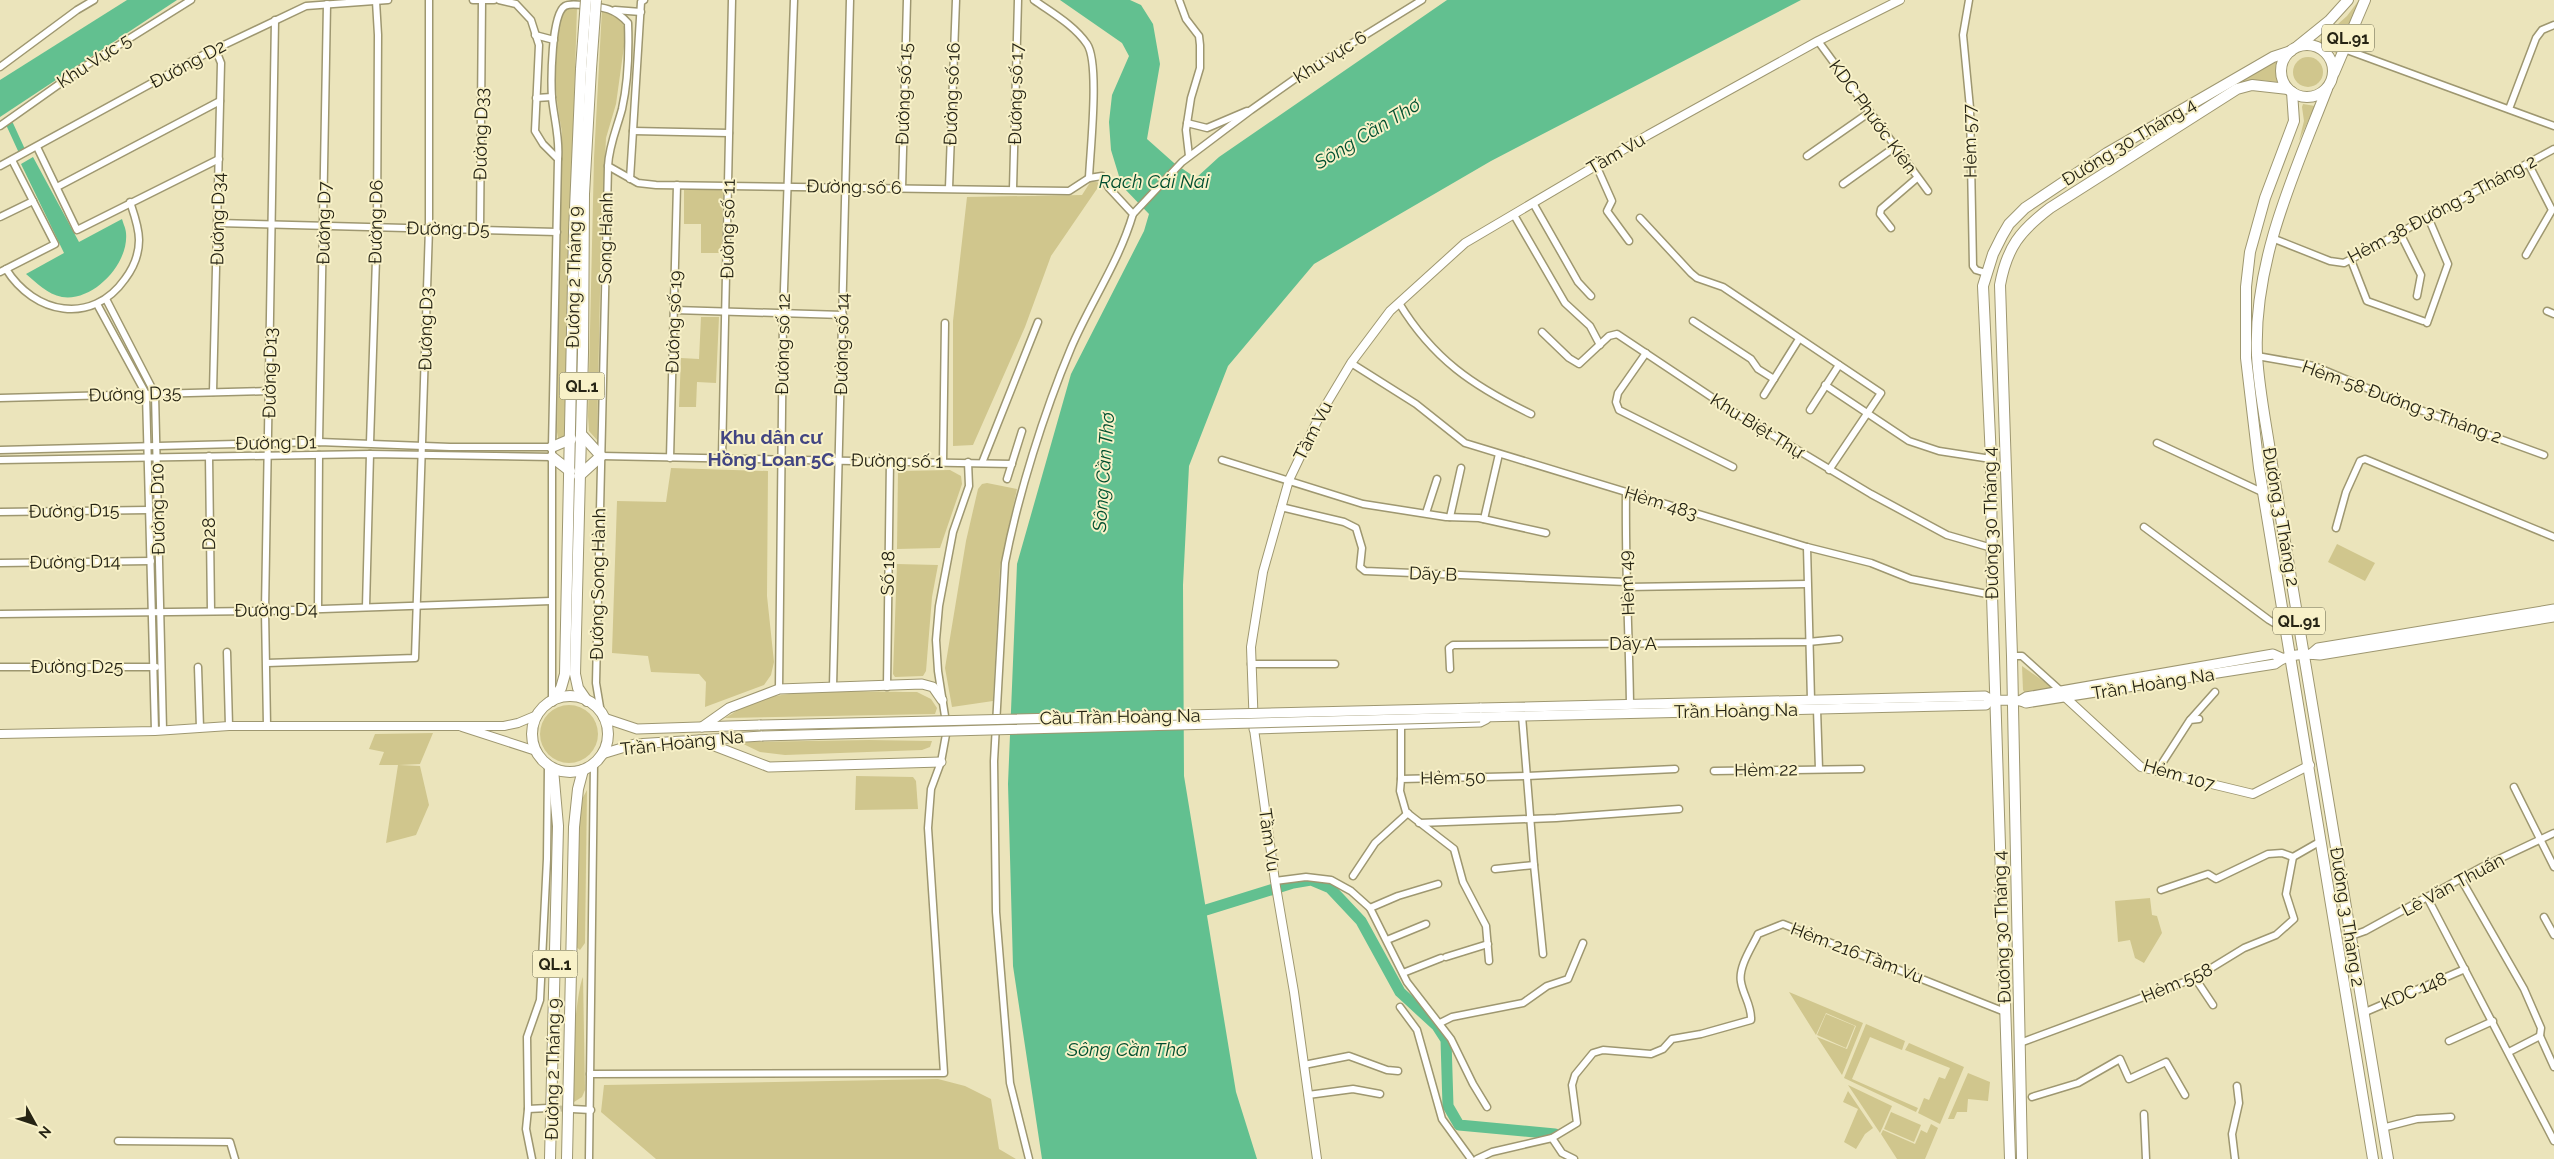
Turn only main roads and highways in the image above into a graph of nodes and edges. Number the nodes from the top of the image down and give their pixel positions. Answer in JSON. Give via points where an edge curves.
{"nodes":[{"id":1,"x":586,"y":0,"type":"edge"},
{"id":2,"x":596,"y":0,"type":"edge"},
{"id":3,"x":2348,"y":0,"type":"edge"},
{"id":4,"x":2364,"y":0,"type":"edge"},
{"id":5,"x":2294,"y":49,"type":"junction"},
{"id":6,"x":586,"y":69,"type":"junction"},
{"id":7,"x":2333,"y":77,"type":"junction"},
{"id":8,"x":2327,"y":89,"type":"junction"},
{"id":9,"x":2290,"y":91,"type":"junction"},
{"id":10,"x":2107,"y":153,"type":"junction"},
{"id":11,"x":2114,"y":165,"type":"junction"},
{"id":12,"x":580,"y":434,"type":"junction"},
{"id":13,"x":570,"y":439,"type":"junction"},
{"id":14,"x":574,"y":474,"type":"junction"},
{"id":15,"x":2554,"y":609,"type":"edge"},
{"id":16,"x":2554,"y":617,"type":"edge"},
{"id":17,"x":2307,"y":654,"type":"junction"},
{"id":18,"x":2287,"y":657,"type":"junction"},
{"id":19,"x":942,"y":700,"type":"road end"},
{"id":20,"x":1993,"y":700,"type":"junction"},
{"id":21,"x":2016,"y":700,"type":"junction"},
{"id":22,"x":552,"y":701,"type":"junction"},
{"id":23,"x":587,"y":701,"type":"junction"},
{"id":24,"x":1631,"y":708,"type":"junction"},
{"id":25,"x":1254,"y":711,"type":"road end"},
{"id":26,"x":1490,"y":712,"type":"junction"},
{"id":27,"x":1480,"y":713,"type":"junction"},
{"id":28,"x":603,"y":716,"type":"junction"},
{"id":29,"x":760,"y":725,"type":"joint"},
{"id":30,"x":702,"y":727,"type":"junction"},
{"id":31,"x":1254,"y":729,"type":"road end"},
{"id":32,"x":762,"y":736,"type":"joint"},
{"id":33,"x":699,"y":740,"type":"junction"},
{"id":34,"x":602,"y":754,"type":"junction"},
{"id":35,"x":941,"y":762,"type":"road end"},
{"id":36,"x":551,"y":767,"type":"junction"},
{"id":37,"x":583,"y":770,"type":"junction"},
{"id":38,"x":2370,"y":1051,"type":"junction"},
{"id":39,"x":2356,"y":1054,"type":"junction"},
{"id":40,"x":2008,"y":1078,"type":"junction"},
{"id":41,"x":2020,"y":1078,"type":"junction"},
{"id":42,"x":2375,"y":1079,"type":"junction"},
{"id":43,"x":2361,"y":1083,"type":"junction"},
{"id":44,"x":550,"y":1159,"type":"edge"},
{"id":45,"x":567,"y":1159,"type":"edge"},
{"id":46,"x":2010,"y":1159,"type":"edge"},
{"id":47,"x":2022,"y":1159,"type":"edge"},
{"id":48,"x":2373,"y":1159,"type":"edge"},
{"id":49,"x":2388,"y":1159,"type":"edge"}],
"edges":[{"from":1,"to":6,"type":"main road","name":"Đường 2 Tháng 9","number":"QL.1","bridge":true},
{"from":2,"to":6,"type":"main road","name":"Đường 2 Tháng 9","number":"QL.1","bridge":true},
{"from":3,"to":5,"type":"main road","number":"QL.91","via":[[2329,22]]},
{"from":4,"to":7,"type":"main road","number":"QL.91"},
{"from":5,"to":7,"type":"main road","number":"QL.91","via":[[2311,45],[2324,51],[2332,62]]},
{"from":5,"to":9,"type":"main road","number":"QL.91","via":[[2286,56],[2281,70]]},
{"from":5,"to":10,"type":"main road","name":"Đường 30 Tháng 4","via":[[2273,57]]},
{"from":6,"to":12,"type":"main road","name":"Đường 2 Tháng 9","number":"QL.1"},
{"from":6,"to":13,"type":"main road","name":"Đường 2 Tháng 9","number":"QL.1","via":[[574,232]]},
{"from":7,"to":8,"type":"main road","number":"QL.91"},
{"from":8,"to":9,"type":"main road","via":[[2308,98]]},
{"from":8,"to":17,"type":"main road","name":"Đường 3 Tháng 2","number":"QL.91","via":[[2272,238],[2262,288],[2257,356],[2262,401]]},
{"from":9,"to":11,"type":"main road","name":"Đường 30 Tháng 4","via":[[2252,85],[2238,89]]},
{"from":9,"to":18,"type":"main road","name":"Đường 3 Tháng 2","number":"QL.91","via":[[2294,121],[2265,198],[2250,252],[2246,287],[2246,358],[2286,622]]},
{"from":10,"to":11,"type":"main road"},
{"from":10,"to":20,"type":"main road","name":"Đường 30 Tháng 4","via":[[2025,208],[2009,224],[1983,286],[1991,459]]},
{"from":11,"to":21,"type":"main road","name":"Đường 30 Tháng 4","via":[[2030,223],[2005,261],[2000,285]]},
{"from":12,"to":14,"type":"main road","name":"Đường 2 Tháng 9","number":"QL.1"},
{"from":12,"to":14,"type":"main road","via":[[601,456]]},
{"from":13,"to":14,"type":"main road","name":"Đường 2 Tháng 9","number":"QL.1"},
{"from":13,"to":14,"type":"main road","via":[[552,452]]},
{"from":14,"to":22,"type":"main road","name":"Đường 2 Tháng 9","number":"QL.1","via":[[565,674]]},
{"from":14,"to":23,"type":"main road","name":"Đường 2 Tháng 9","number":"QL.1","via":[[575,674],[578,688]]},
{"from":15,"to":17,"type":"main road","name":"Trần Hoàng Na","via":[[2318,648]]},
{"from":16,"to":17,"type":"main road","name":"Trần Hoàng Na","via":[[2320,655]]},
{"from":17,"to":18,"type":"main road","name":"Trần Hoàng Na"},
{"from":17,"to":38,"type":"main road","name":"Đường 3 Tháng 2","number":"QL.91"},
{"from":18,"to":21,"type":"main road","name":"Trần Hoàng Na","via":[[2273,654],[2064,695]]},
{"from":18,"to":39,"type":"main road","name":"Đường 3 Tháng 2","number":"QL.91","via":[[2310,765]]},
{"from":19,"to":30,"type":"main road","via":[[933,687],[922,684],[779,689],[729,708]]},
{"from":20,"to":21,"type":"main road","name":"Trần Hoàng Na"},
{"from":20,"to":24,"type":"main road","name":"Trần Hoàng Na","via":[[1985,696]]},
{"from":20,"to":24,"type":"main road","name":"Trần Hoàng Na","via":[[1986,705],[1816,709]]},
{"from":20,"to":40,"type":"main road","name":"Đường 30 Tháng 4"},
{"from":21,"to":41,"type":"main road","name":"Đường 30 Tháng 4"},
{"from":22,"to":23,"type":"main road","via":[[569,696]]},
{"from":22,"to":36,"type":"main road","via":[[538,715],[532,733],[536,751]]},
{"from":23,"to":28,"type":"main road"},
{"from":24,"to":26,"type":"main road","name":"Trần Hoàng Na"},
{"from":24,"to":26,"type":"main road","name":"Trần Hoàng Na","via":[[1522,716]]},
{"from":25,"to":26,"type":"main road","via":[[1480,704]]},
{"from":26,"to":27,"type":"main road","name":"Trần Hoàng Na"},
{"from":26,"to":31,"type":"main road","via":[[1480,722]]},
{"from":27,"to":29,"type":"main road","name":"Cầu Trần Hoàng Na","bridge":true},
{"from":27,"to":32,"type":"main road","name":"Cầu Trần Hoàng Na","bridge":true},
{"from":28,"to":30,"type":"main road","name":"Trần Hoàng Na","via":[[637,728]]},
{"from":28,"to":34,"type":"main road","via":[[608,737]]},
{"from":29,"to":30,"type":"main road","name":"Trần Hoàng Na"},
{"from":32,"to":33,"type":"main road","name":"Trần Hoàng Na"},
{"from":33,"to":34,"type":"main road","name":"Trần Hoàng Na","via":[[635,744]]},
{"from":33,"to":35,"type":"main road","via":[[769,767]]},
{"from":34,"to":37,"type":"main road"},
{"from":36,"to":37,"type":"main road","via":[[571,772]]},
{"from":36,"to":44,"type":"main road","name":"Đường 2 Tháng 9","number":"QL.1","via":[[558,826]]},
{"from":37,"to":45,"type":"main road","name":"Đường 2 Tháng 9","number":"QL.1","via":[[574,827]]},
{"from":38,"to":39,"type":"main road"},
{"from":38,"to":42,"type":"main road","name":"Đường 3 Tháng 2","number":"QL.91"},
{"from":39,"to":43,"type":"main road","name":"Đường 3 Tháng 2","number":"QL.91"},
{"from":40,"to":41,"type":"main road"},
{"from":40,"to":46,"type":"main road","name":"Đường 30 Tháng 4"},
{"from":41,"to":47,"type":"main road","name":"Đường 30 Tháng 4"},
{"from":42,"to":43,"type":"main road"},
{"from":42,"to":49,"type":"main road","name":"Đường 3 Tháng 2","number":"QL.91"},
{"from":43,"to":48,"type":"main road","name":"Đường 3 Tháng 2","number":"QL.91"}]}
